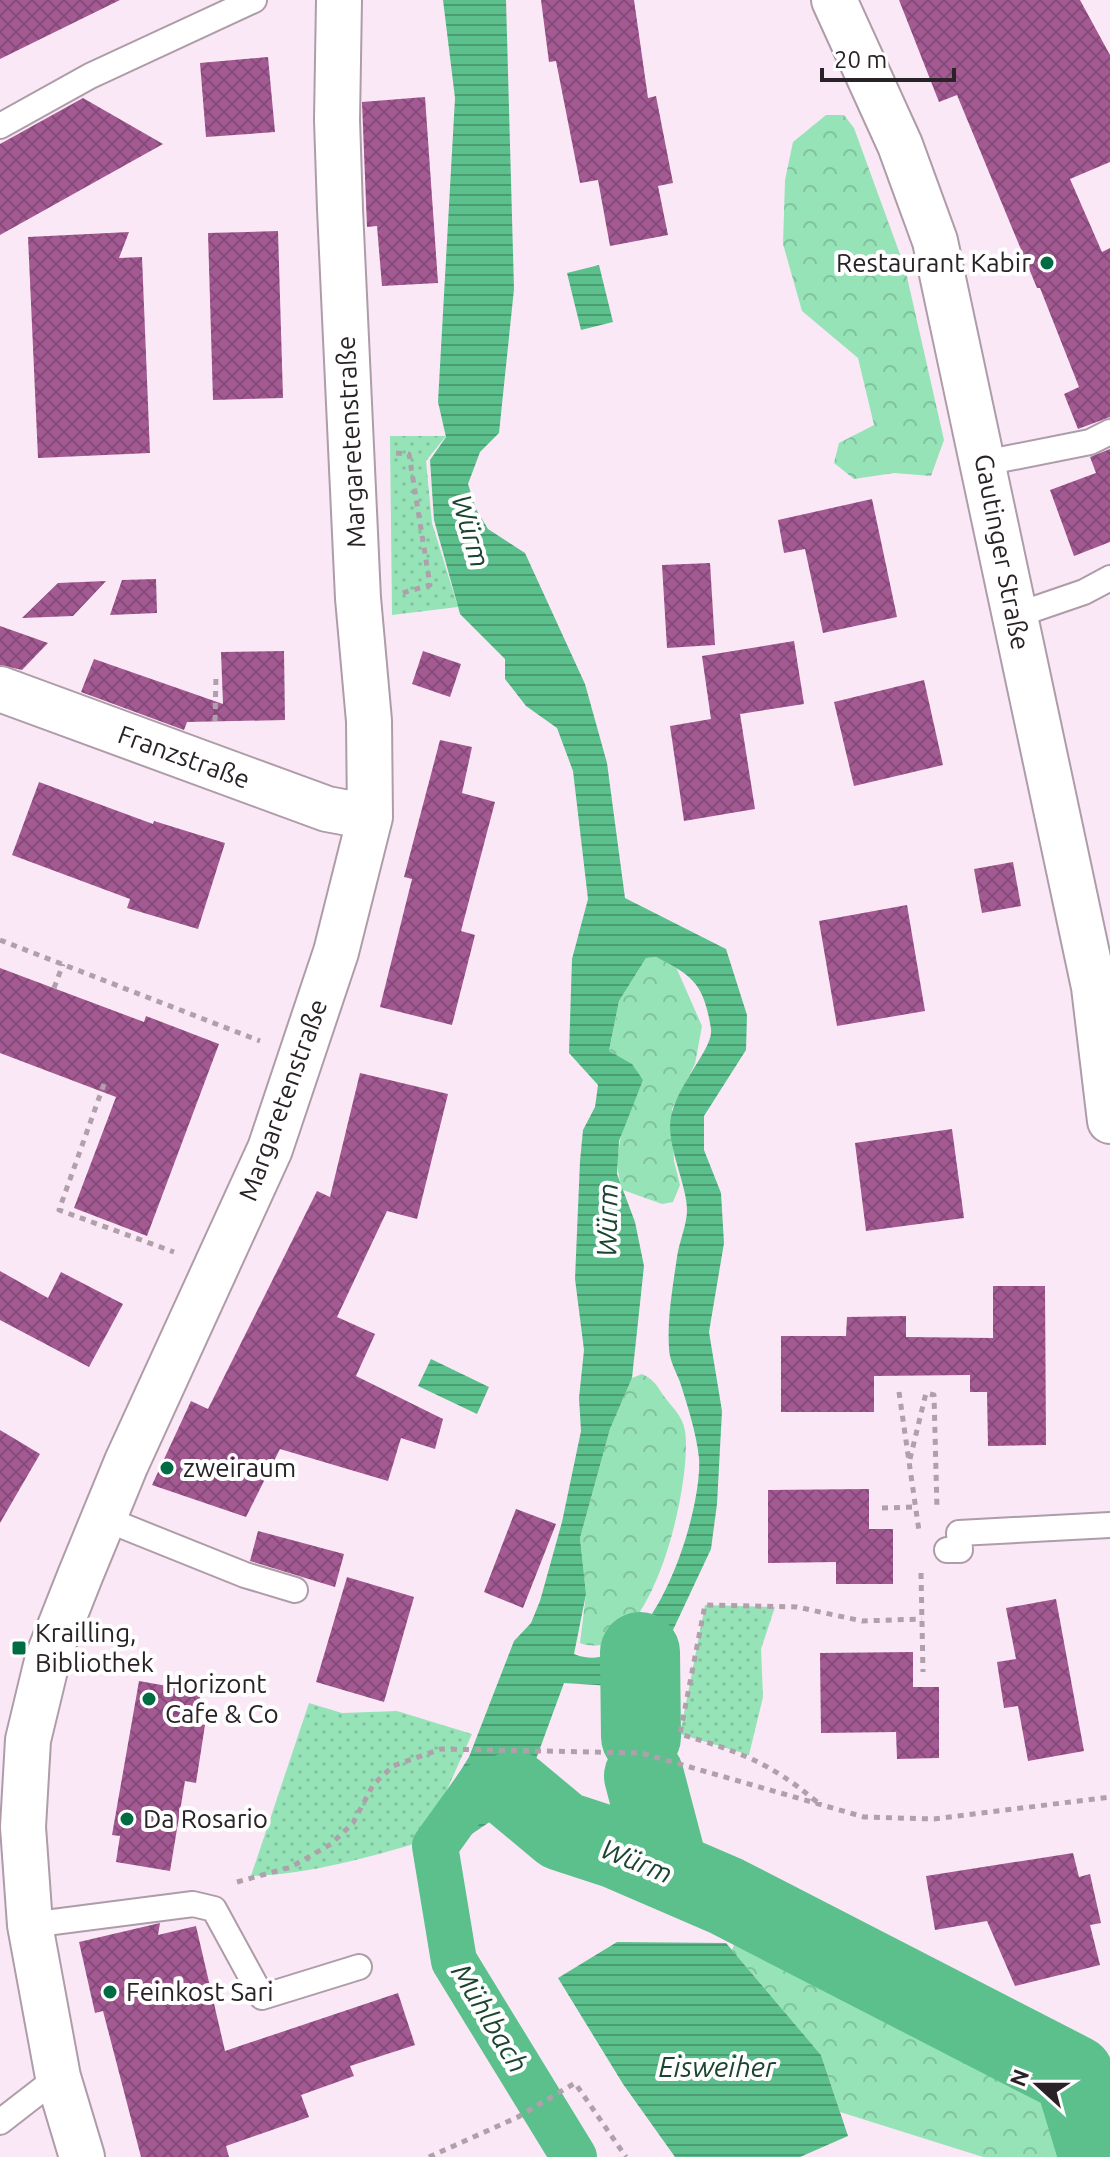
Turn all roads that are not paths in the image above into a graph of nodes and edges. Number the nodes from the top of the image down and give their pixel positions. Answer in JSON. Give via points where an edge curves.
{"nodes":[{"id":1,"x":254,"y":0,"type":"edge"},
{"id":2,"x":339,"y":0,"type":"edge"},
{"id":3,"x":834,"y":0,"type":"edge"},
{"id":4,"x":0,"y":126,"type":"edge"},
{"id":5,"x":1110,"y":432,"type":"edge"},
{"id":6,"x":984,"y":463,"type":"junction"},
{"id":7,"x":1110,"y":578,"type":"edge"},
{"id":8,"x":1014,"y":616,"type":"junction"},
{"id":9,"x":0,"y":689,"type":"edge"},
{"id":10,"x":370,"y":817,"type":"junction"},
{"id":11,"x":1102,"y":983,"type":"edge"},
{"id":12,"x":1110,"y":1121,"type":"edge"},
{"id":13,"x":103,"y":1518,"type":"junction"},
{"id":14,"x":1110,"y":1525,"type":"edge"},
{"id":15,"x":947,"y":1550,"type":"road end"},
{"id":16,"x":295,"y":1590,"type":"dead end"},
{"id":17,"x":14,"y":1734,"type":"edge"},
{"id":18,"x":30,"y":1925,"type":"junction"},
{"id":19,"x":359,"y":1967,"type":"dead end"},
{"id":20,"x":58,"y":2077,"type":"junction"},
{"id":21,"x":0,"y":2122,"type":"edge"},
{"id":22,"x":82,"y":2157,"type":"edge"}],
"edges":[{"from":1,"to":4,"type":"lane","via":[[90,76]]},
{"from":2,"to":10,"type":"street","name":"Margaretenstraße","via":[[339,194]]},
{"from":3,"to":6,"type":"street","name":"Gautinger Straße","via":[[900,145],[935,241]]},
{"from":5,"to":6,"type":"lane","via":[[1090,442]]},
{"from":6,"to":8,"type":"street","name":"Gautinger Straße"},
{"from":7,"to":8,"type":"lane"},
{"from":8,"to":11,"type":"street","name":"Gautinger Straße"},
{"from":9,"to":10,"type":"street","name":"Franzstraße","via":[[327,809]]},
{"from":10,"to":13,"type":"street","name":"Margaretenstraße","via":[[336,952],[270,1149]]},
{"from":11,"to":12,"type":"street","name":"Gautinger Straße"},
{"from":13,"to":16,"type":"lane"},
{"from":13,"to":17,"type":"street","name":"Margaretenstraße"},
{"from":14,"to":15,"type":"lane","via":[[959,1533],[960,1550]]},
{"from":17,"to":18,"type":"street","name":"Margaretenstraße"},
{"from":18,"to":19,"type":"lane","via":[[193,1904],[214,1909],[262,1997]]},
{"from":18,"to":20,"type":"street","name":"Margaretenstraße"},
{"from":20,"to":21,"type":"lane"},
{"from":20,"to":22,"type":"street","name":"Margaretenstraße"}]}
